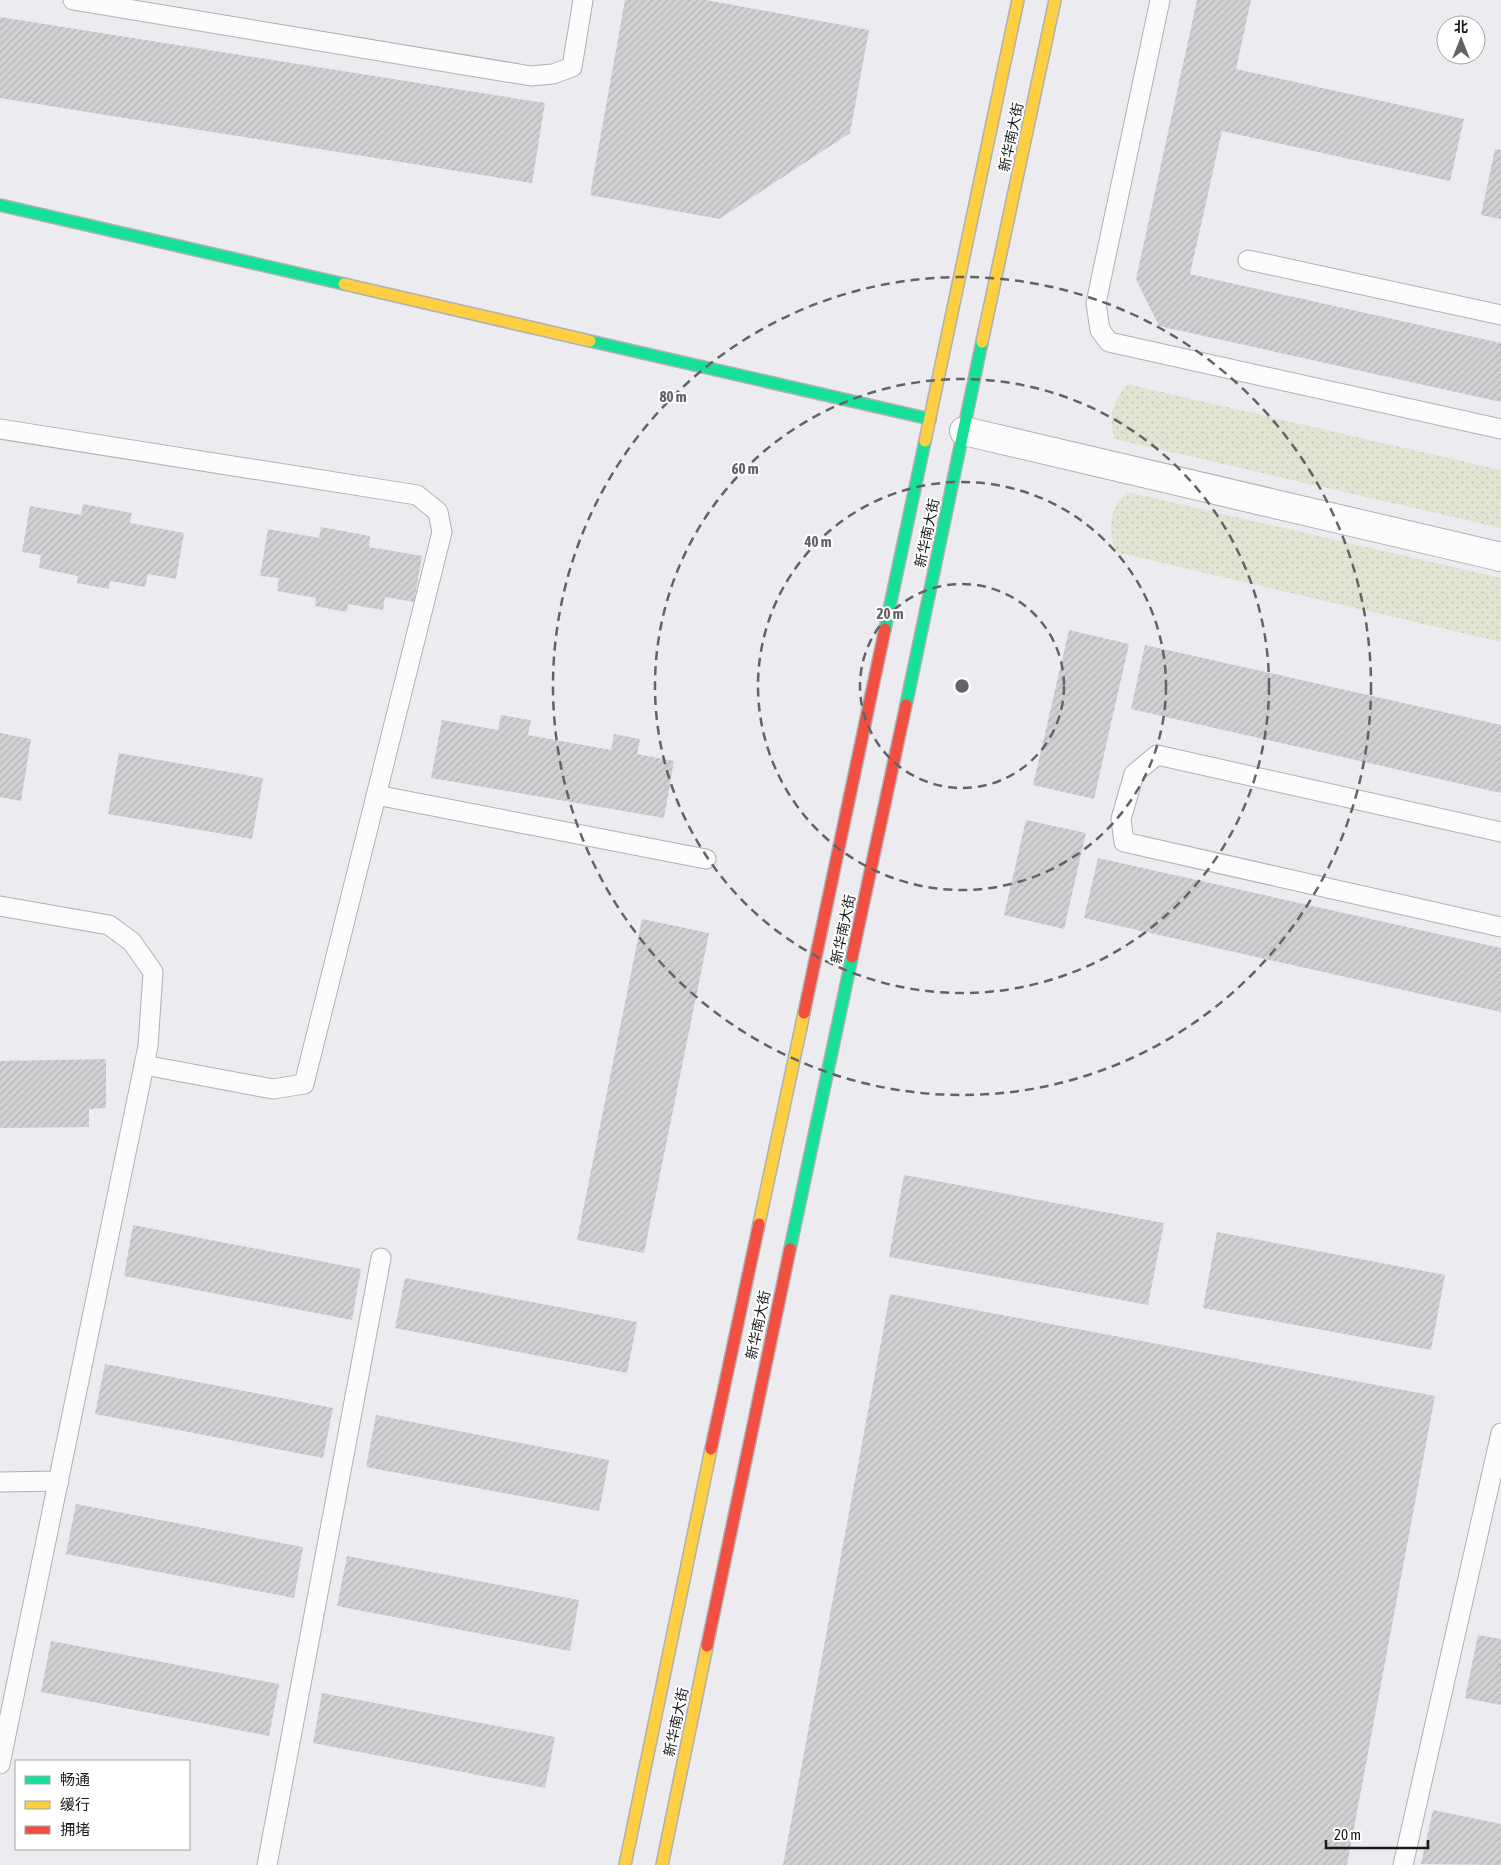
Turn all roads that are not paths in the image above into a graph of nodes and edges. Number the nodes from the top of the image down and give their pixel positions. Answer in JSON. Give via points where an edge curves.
{"nodes":[{"id":1,"x":74,"y":0,"type":"edge"},
{"id":2,"x":583,"y":0,"type":"edge"},
{"id":3,"x":1018,"y":0,"type":"edge"},
{"id":4,"x":1055,"y":0,"type":"edge"},
{"id":5,"x":1160,"y":0,"type":"edge"},
{"id":6,"x":0,"y":204,"type":"edge"},
{"id":7,"x":1248,"y":260,"type":"dead end"},
{"id":8,"x":1501,"y":315,"type":"edge"},
{"id":9,"x":930,"y":419,"type":"junction"},
{"id":10,"x":1501,"y":428,"type":"edge"},
{"id":11,"x":0,"y":429,"type":"edge"},
{"id":12,"x":964,"y":431,"type":"junction"},
{"id":13,"x":1501,"y":557,"type":"edge"},
{"id":14,"x":376,"y":795,"type":"junction"},
{"id":15,"x":1501,"y":832,"type":"edge"},
{"id":16,"x":706,"y":859,"type":"dead end"},
{"id":17,"x":0,"y":906,"type":"edge"},
{"id":18,"x":1501,"y":927,"type":"edge"},
{"id":19,"x":144,"y":1065,"type":"junction"},
{"id":20,"x":381,"y":1258,"type":"dead end"},
{"id":21,"x":1501,"y":1432,"type":"edge"},
{"id":22,"x":59,"y":1481,"type":"junction"},
{"id":23,"x":0,"y":1482,"type":"edge"},
{"id":24,"x":0,"y":1764,"type":"edge"},
{"id":25,"x":267,"y":1865,"type":"edge"},
{"id":26,"x":625,"y":1865,"type":"edge"},
{"id":27,"x":662,"y":1865,"type":"edge"},
{"id":28,"x":1403,"y":1865,"type":"edge"}],
"edges":[{"from":1,"to":2,"type":"lane","via":[[531,76],[553,74],[572,67]]},
{"from":3,"to":9,"type":"main road","name":"新华南大街"},
{"from":4,"to":12,"type":"main road","name":"新华南大街"},
{"from":5,"to":10,"type":"lane","via":[[1096,303],[1100,330],[1109,342]]},
{"from":6,"to":9,"type":"main road"},
{"from":7,"to":8,"type":"lane"},
{"from":9,"to":26,"type":"main road","name":"新华南大街"},
{"from":11,"to":14,"type":"lane","via":[[417,495],[438,512],[442,532]]},
{"from":12,"to":13,"type":"street"},
{"from":12,"to":27,"type":"main road","name":"新华南大街"},
{"from":14,"to":16,"type":"lane"},
{"from":14,"to":19,"type":"lane","via":[[304,1084],[273,1089]]},
{"from":15,"to":18,"type":"lane","via":[[1157,755],[1134,774],[1121,819],[1124,842]]},
{"from":17,"to":19,"type":"lane","via":[[109,924],[132,942],[153,972]]},
{"from":19,"to":22,"type":"lane"},
{"from":20,"to":25,"type":"lane"},
{"from":21,"to":28,"type":"lane"},
{"from":22,"to":23,"type":"lane"},
{"from":22,"to":24,"type":"lane"}]}
